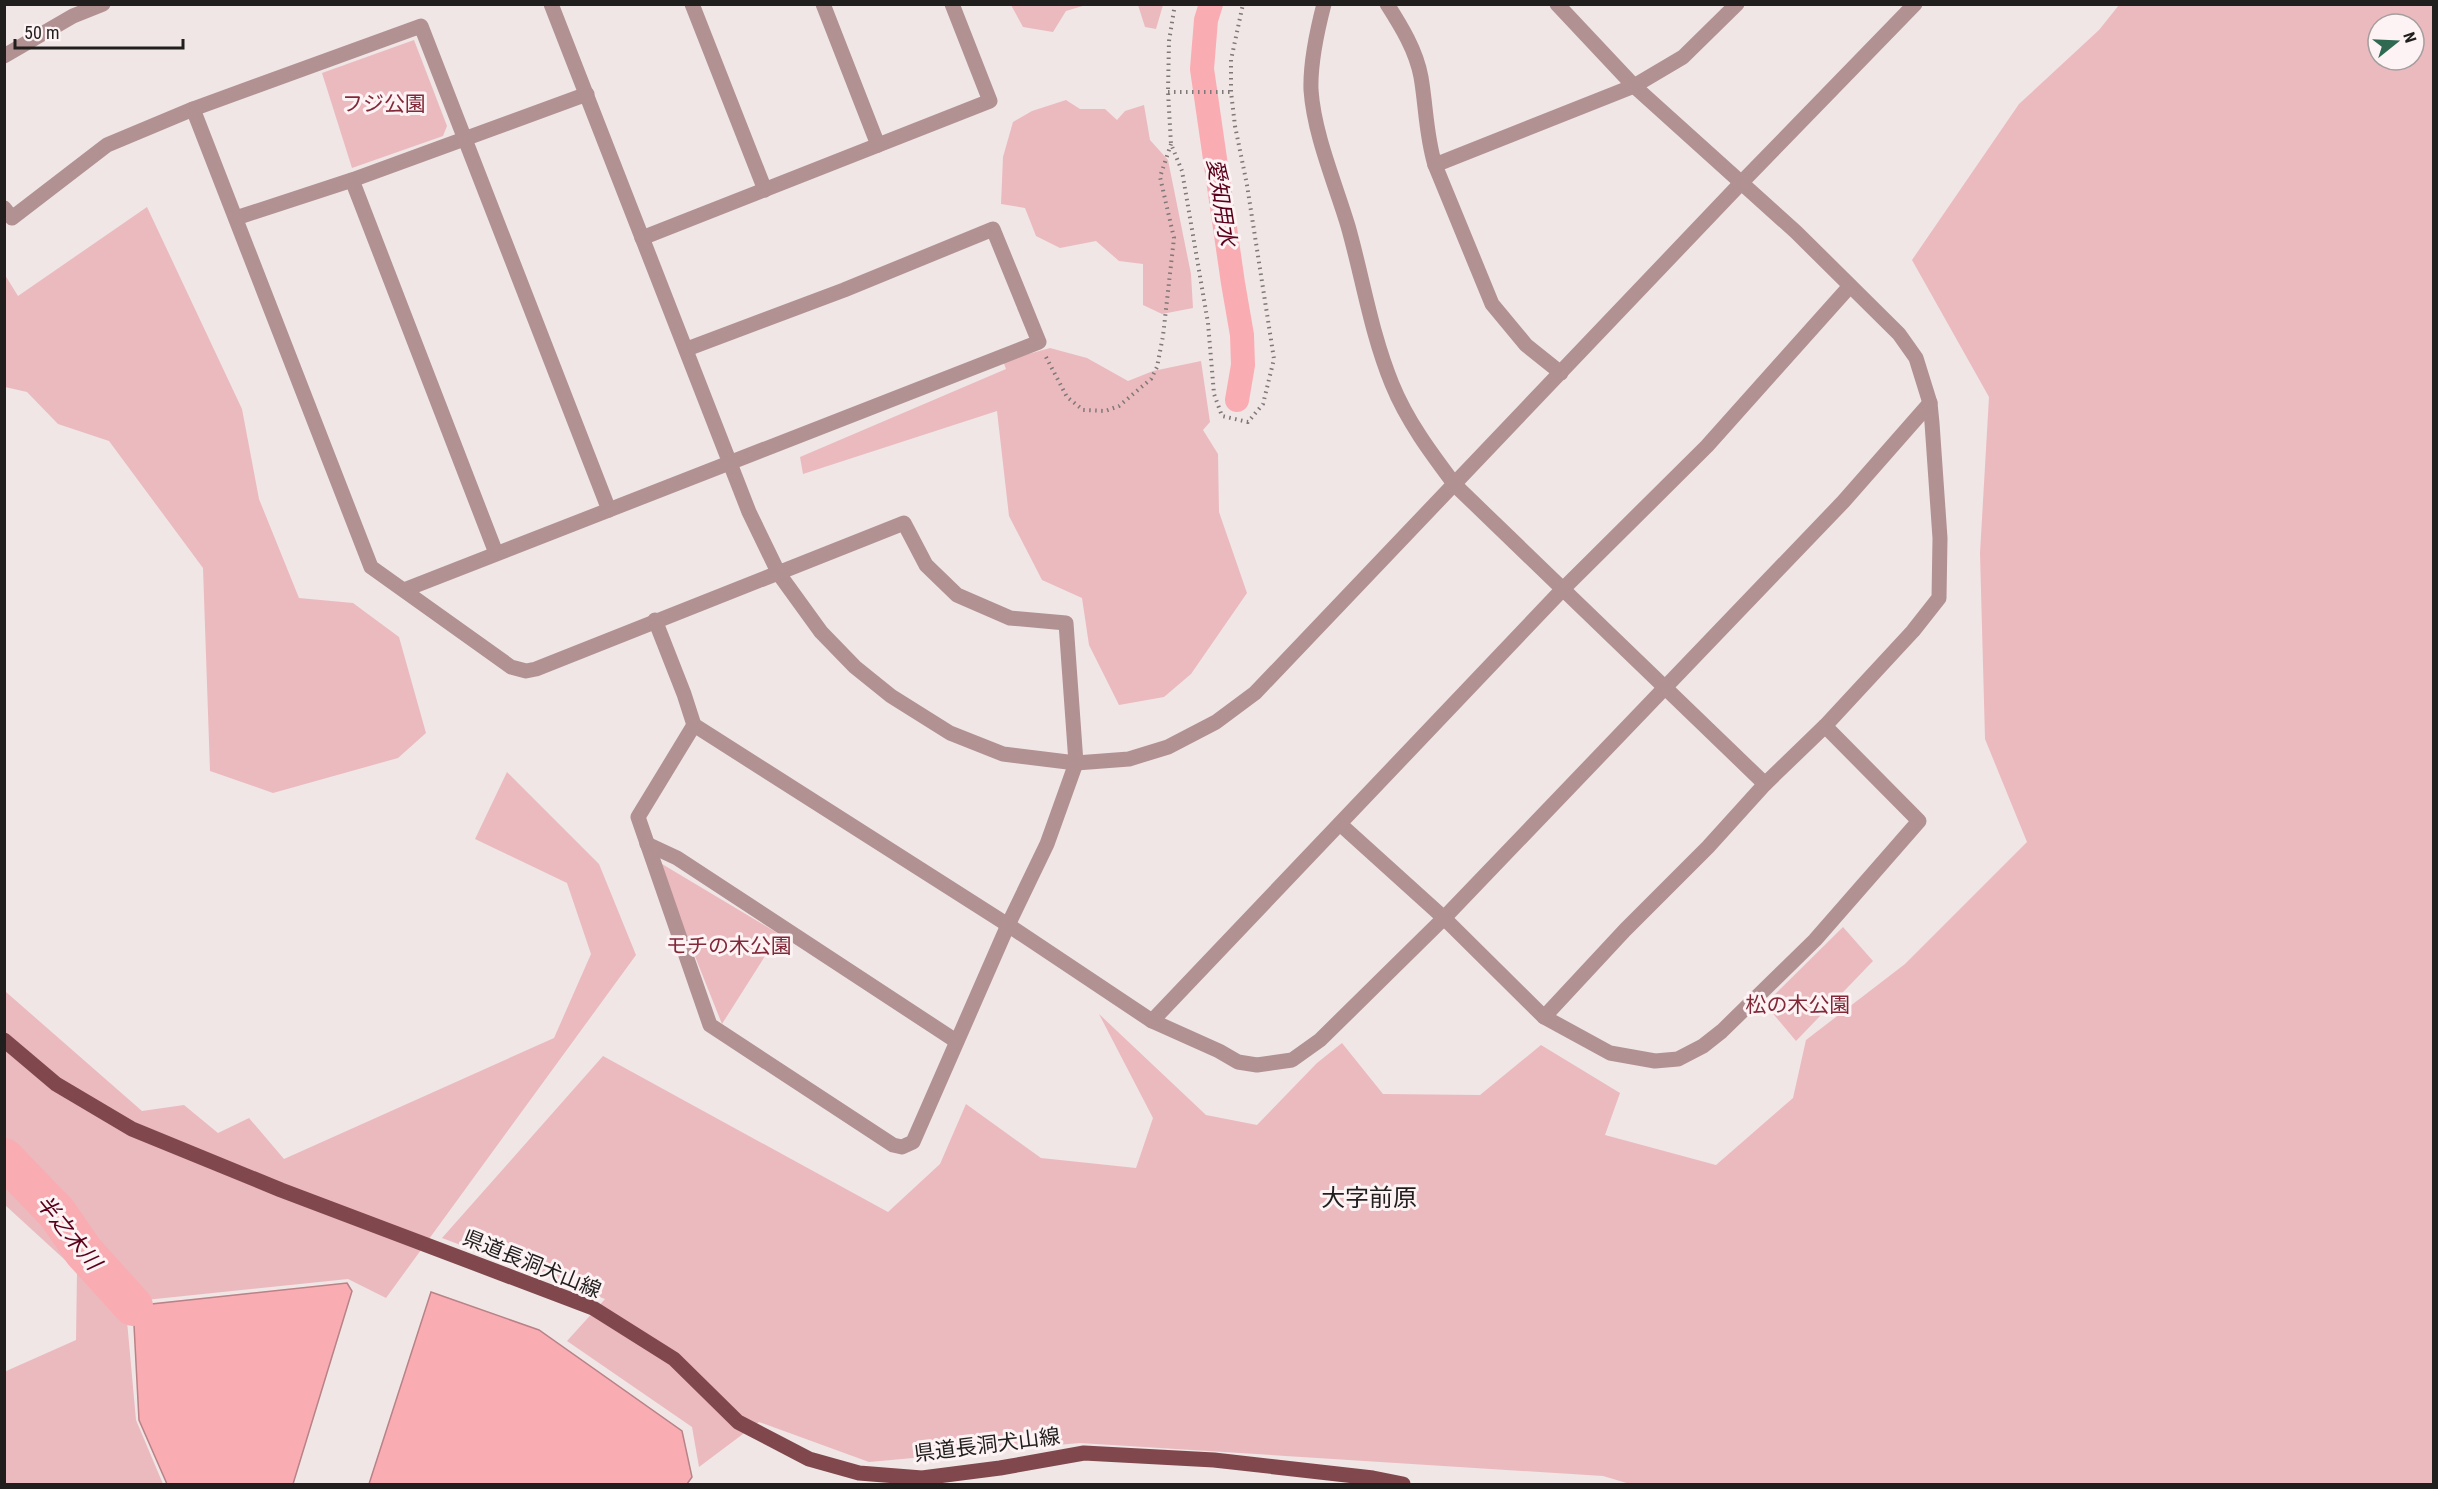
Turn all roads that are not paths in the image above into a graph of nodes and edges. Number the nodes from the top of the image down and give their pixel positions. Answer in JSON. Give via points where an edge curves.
{"nodes":[{"id":1,"x":103,"y":4,"type":"edge"},
{"id":2,"x":550,"y":4,"type":"edge"},
{"id":3,"x":692,"y":4,"type":"edge"},
{"id":4,"x":823,"y":4,"type":"edge"},
{"id":5,"x":952,"y":4,"type":"edge"},
{"id":6,"x":1324,"y":4,"type":"edge"},
{"id":7,"x":1387,"y":4,"type":"edge"},
{"id":8,"x":1557,"y":4,"type":"edge"},
{"id":9,"x":1915,"y":4,"type":"edge"},
{"id":10,"x":1730,"y":7,"type":"edge"},
{"id":11,"x":4,"y":56,"type":"edge"},
{"id":12,"x":1634,"y":86,"type":"junction"},
{"id":13,"x":587,"y":94,"type":"junction"},
{"id":14,"x":193,"y":109,"type":"junction"},
{"id":15,"x":465,"y":138,"type":"junction"},
{"id":16,"x":878,"y":145,"type":"junction"},
{"id":17,"x":1435,"y":165,"type":"junction"},
{"id":18,"x":352,"y":180,"type":"junction"},
{"id":19,"x":1742,"y":182,"type":"junction"},
{"id":20,"x":765,"y":190,"type":"junction"},
{"id":21,"x":4,"y":208,"type":"edge"},
{"id":22,"x":236,"y":218,"type":"junction"},
{"id":23,"x":642,"y":238,"type":"junction"},
{"id":24,"x":1850,"y":286,"type":"junction"},
{"id":25,"x":687,"y":349,"type":"junction"},
{"id":26,"x":1561,"y":373,"type":"junction"},
{"id":27,"x":1930,"y":403,"type":"junction"},
{"id":28,"x":731,"y":464,"type":"junction"},
{"id":29,"x":1455,"y":484,"type":"junction"},
{"id":30,"x":609,"y":510,"type":"junction"},
{"id":31,"x":496,"y":553,"type":"junction"},
{"id":32,"x":779,"y":574,"type":"junction"},
{"id":33,"x":404,"y":590,"type":"junction"},
{"id":34,"x":1562,"y":590,"type":"junction"},
{"id":35,"x":655,"y":620,"type":"junction"},
{"id":36,"x":1666,"y":688,"type":"junction"},
{"id":37,"x":694,"y":725,"type":"junction"},
{"id":38,"x":1825,"y":726,"type":"junction"},
{"id":39,"x":1076,"y":763,"type":"junction"},
{"id":40,"x":1765,"y":783,"type":"junction"},
{"id":41,"x":1340,"y":824,"type":"junction"},
{"id":42,"x":647,"y":844,"type":"junction"},
{"id":43,"x":1444,"y":918,"type":"junction"},
{"id":44,"x":1008,"y":925,"type":"junction"},
{"id":45,"x":1544,"y":1017,"type":"junction"},
{"id":46,"x":1152,"y":1021,"type":"junction"},
{"id":47,"x":4,"y":1040,"type":"edge"},
{"id":48,"x":956,"y":1041,"type":"junction"},
{"id":49,"x":1403,"y":1485,"type":"edge"}],
"edges":[{"from":1,"to":11,"type":"street","via":[[73,16]]},
{"from":2,"to":13,"type":"street"},
{"from":3,"to":20,"type":"street"},
{"from":4,"to":16,"type":"street"},
{"from":5,"to":16,"type":"street","via":[[990,101]]},
{"from":6,"to":29,"type":"street","via":[[1311,87],[1314,113],[1392,384],[1417,434]]},
{"from":7,"to":17,"type":"street","via":[[1404,31],[1421,74]]},
{"from":8,"to":12,"type":"street"},
{"from":9,"to":19,"type":"street"},
{"from":10,"to":12,"type":"street","via":[[1683,57]]},
{"from":12,"to":17,"type":"street"},
{"from":12,"to":19,"type":"street"},
{"from":13,"to":15,"type":"street"},
{"from":13,"to":23,"type":"street"},
{"from":14,"to":15,"type":"street","via":[[421,26]]},
{"from":14,"to":21,"type":"street","via":[[107,145],[12,219]]},
{"from":14,"to":22,"type":"street"},
{"from":15,"to":18,"type":"street"},
{"from":15,"to":30,"type":"street"},
{"from":16,"to":20,"type":"street"},
{"from":17,"to":26,"type":"street","via":[[1492,304],[1526,345]]},
{"from":18,"to":22,"type":"street"},
{"from":18,"to":31,"type":"street"},
{"from":19,"to":24,"type":"street"},
{"from":19,"to":26,"type":"street"},
{"from":20,"to":23,"type":"street"},
{"from":22,"to":33,"type":"street","via":[[371,567]]},
{"from":23,"to":25,"type":"street"},
{"from":24,"to":27,"type":"street","via":[[1899,334],[1916,358]]},
{"from":24,"to":34,"type":"street","via":[[1707,446]]},
{"from":25,"to":28,"type":"street"},
{"from":25,"to":28,"type":"street","via":[[993,229],[1038,342]]},
{"from":26,"to":29,"type":"street"},
{"from":27,"to":36,"type":"street","via":[[1843,502]]},
{"from":27,"to":38,"type":"street","via":[[1940,538],[1939,598]]},
{"from":28,"to":30,"type":"street"},
{"from":28,"to":32,"type":"street"},
{"from":29,"to":34,"type":"street"},
{"from":29,"to":39,"type":"street","via":[[1255,693],[1216,722],[1168,747],[1130,759]]},
{"from":30,"to":31,"type":"street"},
{"from":31,"to":33,"type":"street"},
{"from":32,"to":35,"type":"street"},
{"from":32,"to":39,"type":"street","via":[[821,632],[891,696],[950,733],[1003,754]]},
{"from":32,"to":39,"type":"street","via":[[904,523],[926,565],[957,595],[1010,618],[1066,623]]},
{"from":33,"to":35,"type":"street","via":[[511,667],[526,671]]},
{"from":34,"to":36,"type":"street"},
{"from":34,"to":41,"type":"street"},
{"from":35,"to":37,"type":"street"},
{"from":36,"to":40,"type":"street"},
{"from":36,"to":43,"type":"street"},
{"from":37,"to":42,"type":"street","via":[[638,817]]},
{"from":37,"to":44,"type":"street"},
{"from":38,"to":40,"type":"street"},
{"from":38,"to":45,"type":"street","via":[[1918,821],[1815,940],[1722,1031],[1678,1059],[1655,1061],[1610,1053]]},
{"from":39,"to":44,"type":"street","via":[[1047,844]]},
{"from":40,"to":45,"type":"street"},
{"from":41,"to":43,"type":"street"},
{"from":41,"to":46,"type":"street"},
{"from":42,"to":48,"type":"street","via":[[677,858]]},
{"from":42,"to":48,"type":"street","via":[[710,1025],[893,1145],[902,1147],[913,1142]]},
{"from":43,"to":45,"type":"street"},
{"from":43,"to":46,"type":"street","via":[[1320,1041],[1292,1060],[1257,1065],[1238,1062]]},
{"from":44,"to":46,"type":"street"},
{"from":44,"to":48,"type":"street"},
{"from":47,"to":49,"type":"main road","name":"県道長洞犬山線","via":[[56,1084],[132,1130],[593,1308],[674,1359],[738,1422],[809,1459],[859,1473],[922,1478],[1083,1453],[1214,1460],[1373,1478]]}]}
